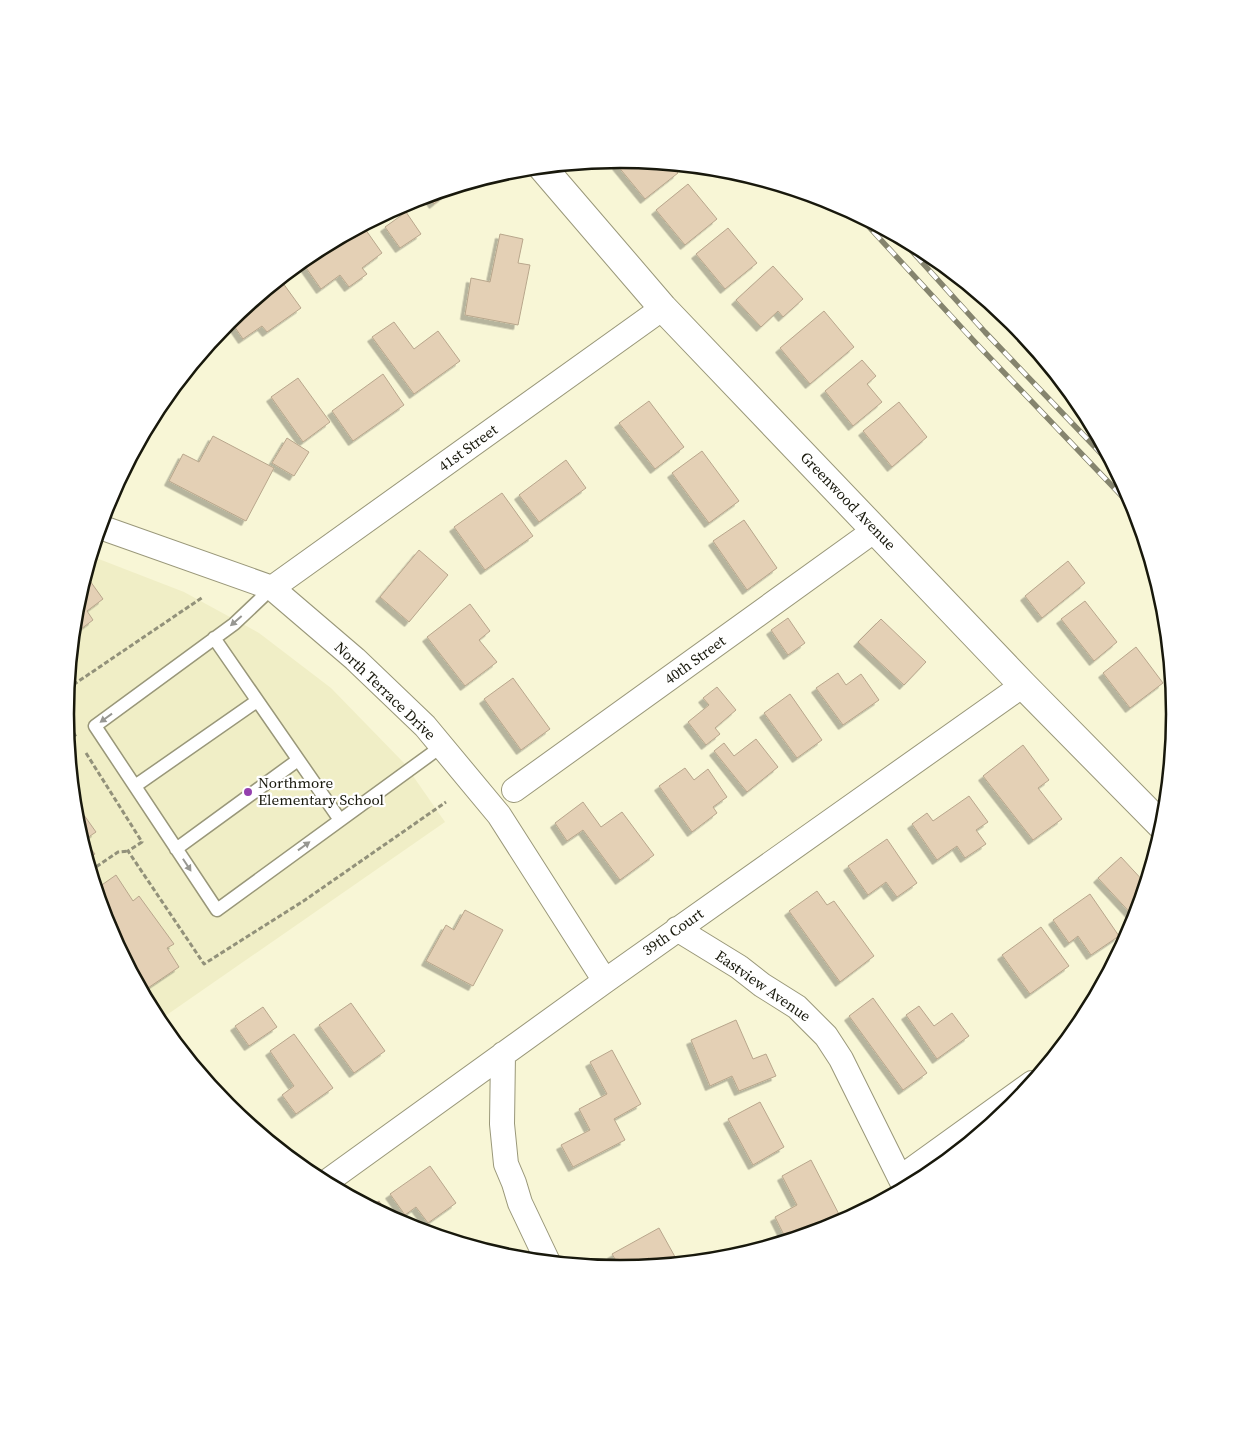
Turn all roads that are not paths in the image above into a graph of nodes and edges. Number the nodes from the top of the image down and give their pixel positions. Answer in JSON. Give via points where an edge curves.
{"nodes":[{"id":1,"x":547,"y":173,"type":"edge"},
{"id":2,"x":663,"y":308,"type":"junction"},
{"id":3,"x":106,"y":529,"type":"edge"},
{"id":4,"x":875,"y":530,"type":"junction"},
{"id":5,"x":272,"y":588,"type":"junction"},
{"id":6,"x":214,"y":638,"type":"junction"},
{"id":7,"x":1023,"y":685,"type":"junction"},
{"id":8,"x":257,"y":701,"type":"junction"},
{"id":9,"x":442,"y":746,"type":"junction"},
{"id":10,"x":298,"y":760,"type":"junction"},
{"id":11,"x":135,"y":786,"type":"junction"},
{"id":12,"x":514,"y":790,"type":"dead end"},
{"id":13,"x":1156,"y":819,"type":"edge"},
{"id":14,"x":340,"y":820,"type":"junction"},
{"id":15,"x":176,"y":849,"type":"junction"},
{"id":16,"x":677,"y":929,"type":"junction"},
{"id":17,"x":605,"y":981,"type":"junction"},
{"id":18,"x":504,"y":1054,"type":"junction"},
{"id":19,"x":993,"y":1113,"type":"edge"},
{"id":20,"x":332,"y":1178,"type":"edge"},
{"id":21,"x":907,"y":1179,"type":"edge"},
{"id":22,"x":902,"y":1183,"type":"edge"},
{"id":23,"x":545,"y":1255,"type":"edge"}],
"edges":[{"from":1,"to":2,"type":"street","name":"Greenwood Avenue"},
{"from":2,"to":4,"type":"street","name":"Greenwood Avenue"},
{"from":2,"to":5,"type":"street","name":"41st Street"},
{"from":3,"to":5,"type":"street","name":"North Terrace Drive"},
{"from":4,"to":7,"type":"street","name":"Greenwood Avenue"},
{"from":4,"to":12,"type":"street","name":"40th Street"},
{"from":5,"to":6,"type":"lane","one_way":true},
{"from":5,"to":9,"type":"street","name":"North Terrace Drive","via":[[354,659]]},
{"from":6,"to":8,"type":"lane"},
{"from":6,"to":11,"type":"lane","one_way":true,"via":[[95,726]]},
{"from":7,"to":13,"type":"street","name":"Greenwood Avenue"},
{"from":7,"to":16,"type":"street","name":"39th Court"},
{"from":8,"to":10,"type":"lane"},
{"from":8,"to":11,"type":"lane"},
{"from":9,"to":14,"type":"lane"},
{"from":9,"to":17,"type":"street","name":"North Terrace Drive","via":[[499,815]]},
{"from":10,"to":14,"type":"lane"},
{"from":10,"to":15,"type":"lane"},
{"from":11,"to":15,"type":"lane"},
{"from":15,"to":14,"type":"lane","one_way":true,"via":[[217,910]]},
{"from":16,"to":17,"type":"street","name":"39th Court"},
{"from":16,"to":22,"type":"street","name":"Eastview Avenue","via":[[791,1003],[826,1036],[841,1059]]},
{"from":17,"to":18,"type":"street","name":"39th Court"},
{"from":18,"to":20,"type":"street","name":"39th Court"},
{"from":18,"to":23,"type":"street","via":[[502,1124],[506,1164]]},
{"from":19,"to":21,"type":"street"}]}
